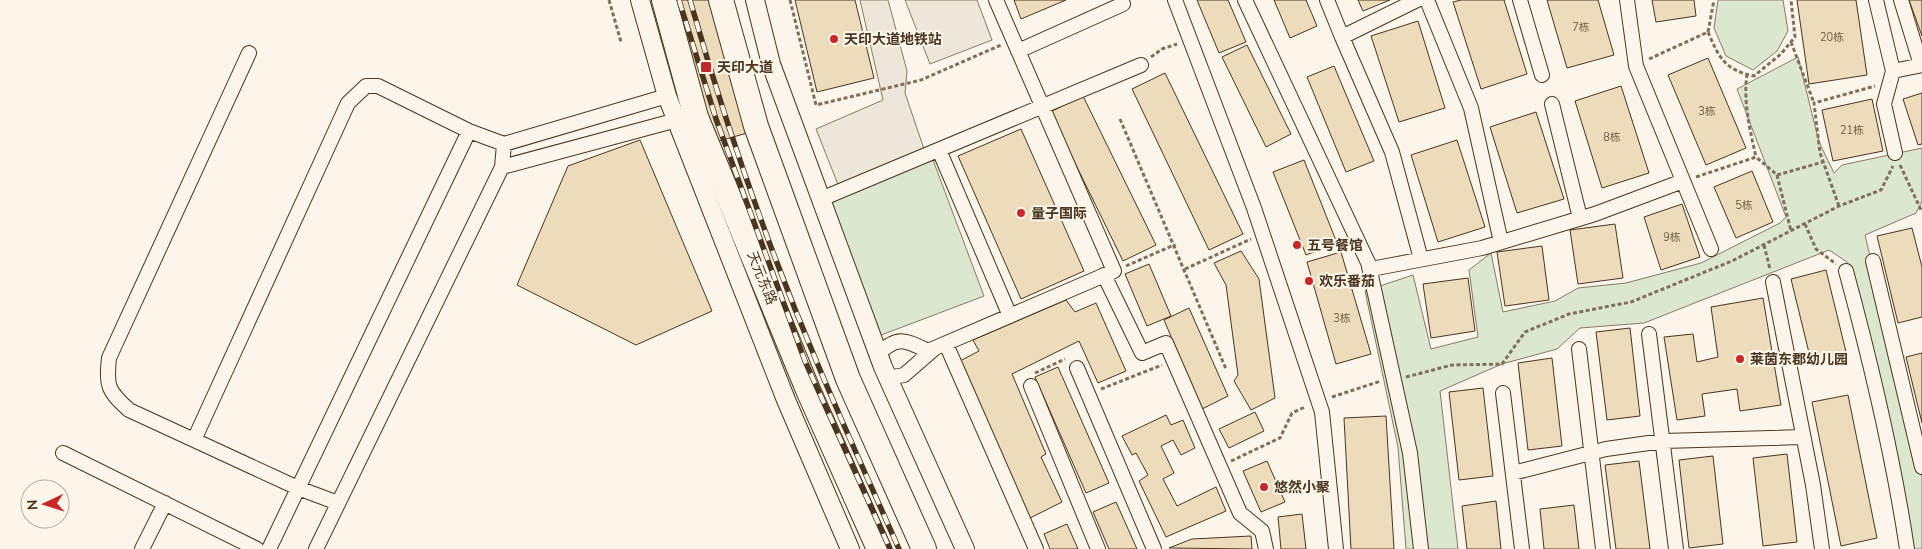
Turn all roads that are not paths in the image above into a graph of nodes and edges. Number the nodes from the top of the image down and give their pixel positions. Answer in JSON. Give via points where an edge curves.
{"nodes":[{"id":1,"x":640,"y":0,"type":"edge"},
{"id":2,"x":664,"y":0,"type":"edge"},
{"id":3,"x":721,"y":0,"type":"edge"},
{"id":4,"x":755,"y":0,"type":"edge"},
{"id":5,"x":996,"y":0,"type":"edge"},
{"id":6,"x":1175,"y":0,"type":"edge"},
{"id":7,"x":1245,"y":0,"type":"edge"},
{"id":8,"x":1327,"y":0,"type":"edge"},
{"id":9,"x":1417,"y":0,"type":"edge"},
{"id":10,"x":1427,"y":0,"type":"edge"},
{"id":11,"x":1520,"y":0,"type":"edge"},
{"id":12,"x":1627,"y":0,"type":"edge"},
{"id":13,"x":1876,"y":0,"type":"edge"},
{"id":14,"x":1901,"y":0,"type":"edge"},
{"id":15,"x":1123,"y":4,"type":"dead end"},
{"id":16,"x":1342,"y":37,"type":"junction"},
{"id":17,"x":1016,"y":45,"type":"junction"},
{"id":18,"x":249,"y":53,"type":"dead end"},
{"id":19,"x":1141,"y":65,"type":"road end"},
{"id":20,"x":1922,"y":65,"type":"edge"},
{"id":21,"x":1542,"y":75,"type":"dead end"},
{"id":22,"x":1892,"y":76,"type":"junction"},
{"id":23,"x":667,"y":96,"type":"junction"},
{"id":24,"x":1552,"y":104,"type":"dead end"},
{"id":25,"x":1042,"y":106,"type":"junction"},
{"id":26,"x":676,"y":120,"type":"junction"},
{"id":27,"x":468,"y":131,"type":"junction"},
{"id":28,"x":504,"y":144,"type":"junction"},
{"id":29,"x":940,"y":150,"type":"junction"},
{"id":30,"x":1895,"y":153,"type":"road end"},
{"id":31,"x":502,"y":167,"type":"junction"},
{"id":32,"x":1683,"y":181,"type":"junction"},
{"id":33,"x":821,"y":200,"type":"junction"},
{"id":34,"x":1580,"y":218,"type":"junction"},
{"id":35,"x":1501,"y":242,"type":"junction"},
{"id":36,"x":1711,"y":250,"type":"dead end"},
{"id":37,"x":1422,"y":259,"type":"junction"},
{"id":38,"x":1873,"y":261,"type":"dead end"},
{"id":39,"x":1368,"y":262,"type":"junction"},
{"id":40,"x":1846,"y":272,"type":"road end"},
{"id":41,"x":1109,"y":273,"type":"junction"},
{"id":42,"x":1774,"y":282,"type":"road end"},
{"id":43,"x":1010,"y":316,"type":"junction"},
{"id":44,"x":1649,"y":334,"type":"dead end"},
{"id":45,"x":940,"y":346,"type":"junction"},
{"id":46,"x":1579,"y":349,"type":"dead end"},
{"id":47,"x":878,"y":354,"type":"junction"},
{"id":48,"x":1077,"y":368,"type":"road end"},
{"id":49,"x":888,"y":378,"type":"junction"},
{"id":50,"x":1030,"y":386,"type":"road end"},
{"id":51,"x":1504,"y":393,"type":"dead end"},
{"id":52,"x":1802,"y":437,"type":"junction"},
{"id":53,"x":194,"y":440,"type":"junction"},
{"id":54,"x":1663,"y":441,"type":"junction"},
{"id":55,"x":63,"y":453,"type":"dead end"},
{"id":56,"x":1591,"y":453,"type":"junction"},
{"id":57,"x":1922,"y":467,"type":"edge"},
{"id":58,"x":1513,"y":473,"type":"junction"},
{"id":59,"x":298,"y":488,"type":"junction"},
{"id":60,"x":165,"y":503,"type":"junction"},
{"id":61,"x":338,"y":503,"type":"junction"},
{"id":62,"x":142,"y":549,"type":"edge"},
{"id":63,"x":257,"y":549,"type":"edge"},
{"id":64,"x":269,"y":549,"type":"edge"},
{"id":65,"x":316,"y":549,"type":"edge"},
{"id":66,"x":850,"y":549,"type":"edge"},
{"id":67,"x":879,"y":549,"type":"edge"},
{"id":68,"x":924,"y":549,"type":"edge"},
{"id":69,"x":965,"y":549,"type":"edge"},
{"id":70,"x":1036,"y":549,"type":"edge"},
{"id":71,"x":1098,"y":549,"type":"edge"},
{"id":72,"x":1154,"y":549,"type":"edge"},
{"id":73,"x":1266,"y":549,"type":"edge"},
{"id":74,"x":1336,"y":549,"type":"edge"},
{"id":75,"x":1421,"y":549,"type":"edge"},
{"id":76,"x":1522,"y":549,"type":"edge"},
{"id":77,"x":1603,"y":549,"type":"edge"},
{"id":78,"x":1676,"y":549,"type":"edge"},
{"id":79,"x":1822,"y":549,"type":"edge"},
{"id":80,"x":1907,"y":549,"type":"edge"}],
"edges":[{"from":1,"to":23,"type":"street","name":"天元东路"},
{"from":2,"to":67,"type":"highway","name":"天元东路","via":[[696,117],[808,390]]},
{"from":3,"to":68,"type":"highway","via":[[756,126],[848,379]]},
{"from":4,"to":33,"type":"street","via":[[771,64]]},
{"from":5,"to":17,"type":"street"},
{"from":6,"to":74,"type":"street","via":[[1263,234],[1322,412]]},
{"from":7,"to":39,"type":"street"},
{"from":8,"to":16,"type":"street"},
{"from":9,"to":16,"type":"street"},
{"from":10,"to":35,"type":"street","via":[[1471,108]]},
{"from":11,"to":21,"type":"street"},
{"from":12,"to":32,"type":"street","via":[[1636,66]]},
{"from":13,"to":22,"type":"street"},
{"from":14,"to":20,"type":"street"},
{"from":15,"to":17,"type":"street"},
{"from":16,"to":37,"type":"street","via":[[1392,152]]},
{"from":17,"to":25,"type":"street"},
{"from":18,"to":53,"type":"street","via":[[109,358],[106,381],[115,397],[130,410]]},
{"from":19,"to":25,"type":"street"},
{"from":20,"to":22,"type":"street"},
{"from":22,"to":30,"type":"street","via":[[1884,104]]},
{"from":23,"to":26,"type":"street","name":"天元东路"},
{"from":23,"to":28,"type":"street"},
{"from":24,"to":34,"type":"street"},
{"from":25,"to":29,"type":"street"},
{"from":25,"to":41,"type":"street"},
{"from":26,"to":31,"type":"street"},
{"from":26,"to":66,"type":"street","name":"天元东路","via":[[786,400]]},
{"from":27,"to":28,"type":"street"},
{"from":27,"to":53,"type":"street","via":[[378,86],[366,86],[348,103]]},
{"from":27,"to":59,"type":"street"},
{"from":28,"to":31,"type":"street"},
{"from":29,"to":33,"type":"street"},
{"from":29,"to":43,"type":"street"},
{"from":31,"to":61,"type":"street"},
{"from":32,"to":34,"type":"street"},
{"from":32,"to":36,"type":"street"},
{"from":33,"to":47,"type":"street"},
{"from":34,"to":35,"type":"street"},
{"from":35,"to":37,"type":"street"},
{"from":37,"to":39,"type":"street","via":[[1371,269]]},
{"from":38,"to":57,"type":"street"},
{"from":39,"to":75,"type":"street","via":[[1410,453]]},
{"from":40,"to":80,"type":"street","via":[[1875,379]]},
{"from":41,"to":43,"type":"street"},
{"from":41,"to":73,"type":"street","via":[[1142,354],[1166,343],[1240,513],[1262,530]]},
{"from":42,"to":52,"type":"street"},
{"from":43,"to":45,"type":"street"},
{"from":44,"to":54,"type":"street"},
{"from":45,"to":47,"type":"street","via":[[928,351],[907,341],[890,342]]},
{"from":45,"to":49,"type":"street","via":[[904,375]]},
{"from":45,"to":70,"type":"street"},
{"from":46,"to":56,"type":"street"},
{"from":47,"to":49,"type":"street"},
{"from":48,"to":72,"type":"street"},
{"from":49,"to":69,"type":"street"},
{"from":50,"to":71,"type":"street"},
{"from":51,"to":58,"type":"street"},
{"from":52,"to":54,"type":"street"},
{"from":52,"to":79,"type":"street"},
{"from":53,"to":59,"type":"street"},
{"from":54,"to":56,"type":"street"},
{"from":54,"to":78,"type":"street"},
{"from":55,"to":60,"type":"street"},
{"from":56,"to":58,"type":"street"},
{"from":56,"to":77,"type":"street"},
{"from":58,"to":76,"type":"street"},
{"from":59,"to":61,"type":"street"},
{"from":59,"to":64,"type":"street"},
{"from":60,"to":62,"type":"street"},
{"from":60,"to":63,"type":"street"},
{"from":61,"to":65,"type":"street"}]}
